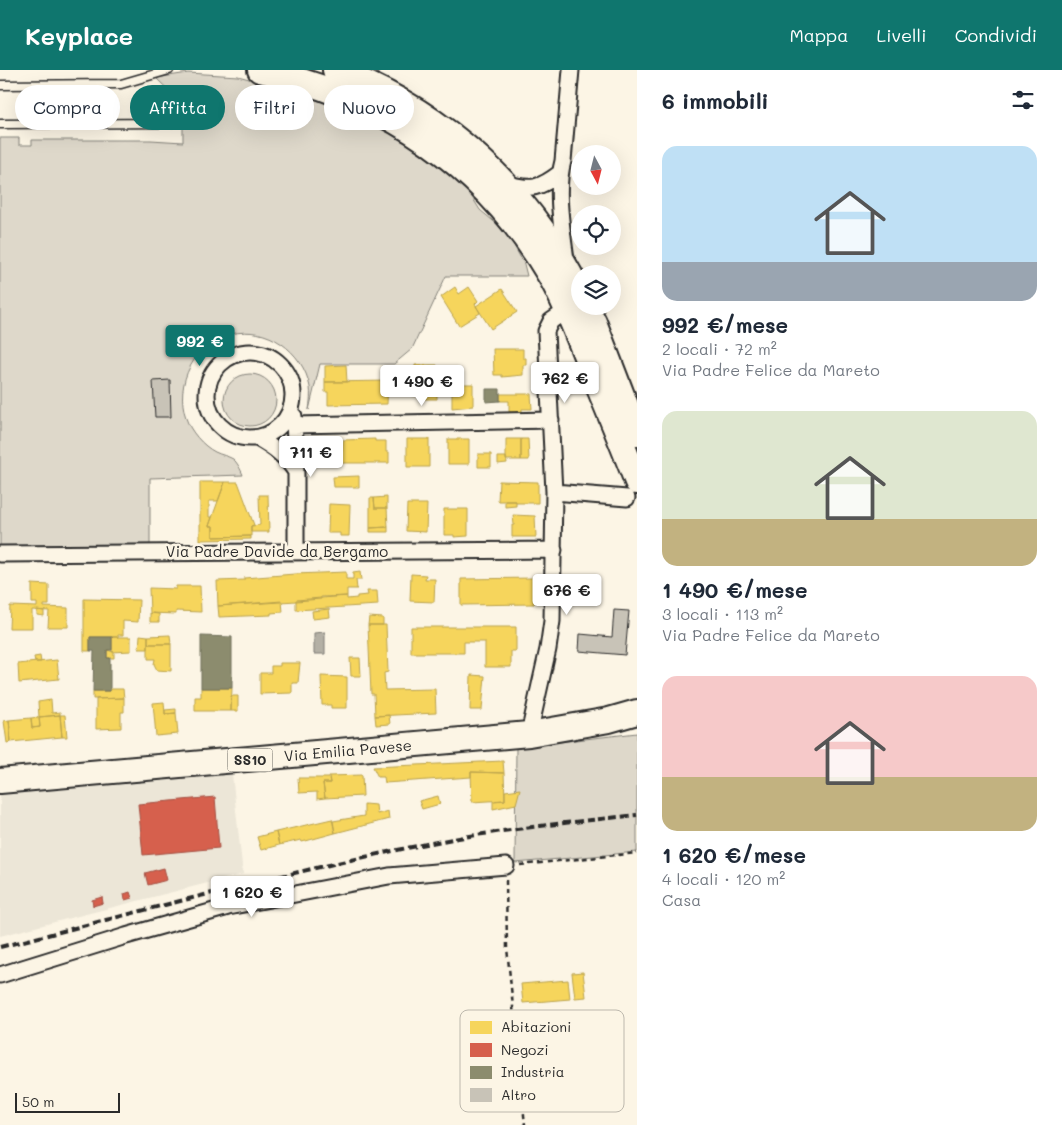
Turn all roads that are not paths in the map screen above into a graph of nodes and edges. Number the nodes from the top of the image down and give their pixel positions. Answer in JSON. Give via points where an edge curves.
{"nodes":[{"id":1,"x":169,"y":70,"type":"edge"},
{"id":2,"x":260,"y":70,"type":"edge"},
{"id":3,"x":335,"y":70,"type":"edge"},
{"id":4,"x":571,"y":70,"type":"edge"},
{"id":5,"x":0,"y":85,"type":"edge"},
{"id":6,"x":130,"y":123,"type":"edge"},
{"id":7,"x":0,"y":124,"type":"edge"},
{"id":8,"x":560,"y":173,"type":"junction"},
{"id":9,"x":507,"y":184,"type":"junction"},
{"id":10,"x":566,"y":266,"type":"junction"},
{"id":11,"x":571,"y":282,"type":"edge"},
{"id":12,"x":571,"y":297,"type":"edge"},
{"id":13,"x":571,"y":308,"type":"edge"},
{"id":14,"x":581,"y":315,"type":"edge"},
{"id":15,"x":588,"y":315,"type":"edge"},
{"id":16,"x":293,"y":405,"type":"junction"},
{"id":17,"x":551,"y":420,"type":"junction"},
{"id":18,"x":294,"y":425,"type":"junction"},
{"id":19,"x":637,"y":434,"type":"edge"},
{"id":20,"x":257,"y":438,"type":"junction"},
{"id":21,"x":296,"y":472,"type":"junction"},
{"id":22,"x":632,"y":490,"type":"edge"},
{"id":23,"x":554,"y":492,"type":"junction"},
{"id":24,"x":554,"y":550,"type":"junction"},
{"id":25,"x":296,"y":552,"type":"junction"},
{"id":26,"x":0,"y":554,"type":"edge"},
{"id":27,"x":637,"y":712,"type":"edge"},
{"id":28,"x":637,"y":728,"type":"edge"},
{"id":29,"x":538,"y":733,"type":"junction"},
{"id":30,"x":0,"y":781,"type":"edge"},
{"id":31,"x":506,"y":866,"type":"road end"},
{"id":32,"x":0,"y":976,"type":"edge"}],
"edges":[{"from":1,"to":5,"type":"lane","via":[[121,84]]},
{"from":2,"to":12,"type":"main road","via":[[340,94],[390,117],[416,134],[473,178],[519,228],[550,277]]},
{"from":3,"to":9,"type":"main road","via":[[383,90],[430,119]]},
{"from":4,"to":8,"type":"street"},
{"from":6,"to":7,"type":"lane"},
{"from":8,"to":9,"type":"street","via":[[545,184],[534,187]]},
{"from":8,"to":10,"type":"street"},
{"from":9,"to":10,"type":"main road","via":[[545,232]]},
{"from":10,"to":11,"type":"main road"},
{"from":13,"to":17,"type":"street","via":[[551,321],[546,331]]},
{"from":14,"to":22,"type":"main road"},
{"from":15,"to":19,"type":"main road","via":[[594,322]]},
{"from":16,"to":18,"type":"street"},
{"from":16,"to":20,"type":"street","via":[[280,427]]},
{"from":16,"to":20,"type":"street","via":[[289,376],[268,356],[240,354],[216,369],[207,396],[210,411],[229,433],[242,438]]},
{"from":17,"to":18,"type":"street"},
{"from":17,"to":23,"type":"street"},
{"from":18,"to":21,"type":"street"},
{"from":20,"to":21,"type":"street","via":[[275,448]]},
{"from":21,"to":25,"type":"street"},
{"from":22,"to":23,"type":"street"},
{"from":23,"to":24,"type":"street"},
{"from":24,"to":25,"type":"street","name":"Via Padre Davide da Bergamo"},
{"from":24,"to":29,"type":"street","via":[[552,621]]},
{"from":25,"to":26,"type":"street","name":"Via Padre Davide da Bergamo"},
{"from":27,"to":29,"type":"main road","name":"Via Emilia Pavese","number":"SS10"},
{"from":28,"to":29,"type":"main road","name":"Via Emilia Pavese","number":"SS10"},
{"from":29,"to":30,"type":"main road","name":"Via Emilia Pavese","number":"SS10"},
{"from":31,"to":32,"type":"street","via":[[389,876],[228,907]]}]}
